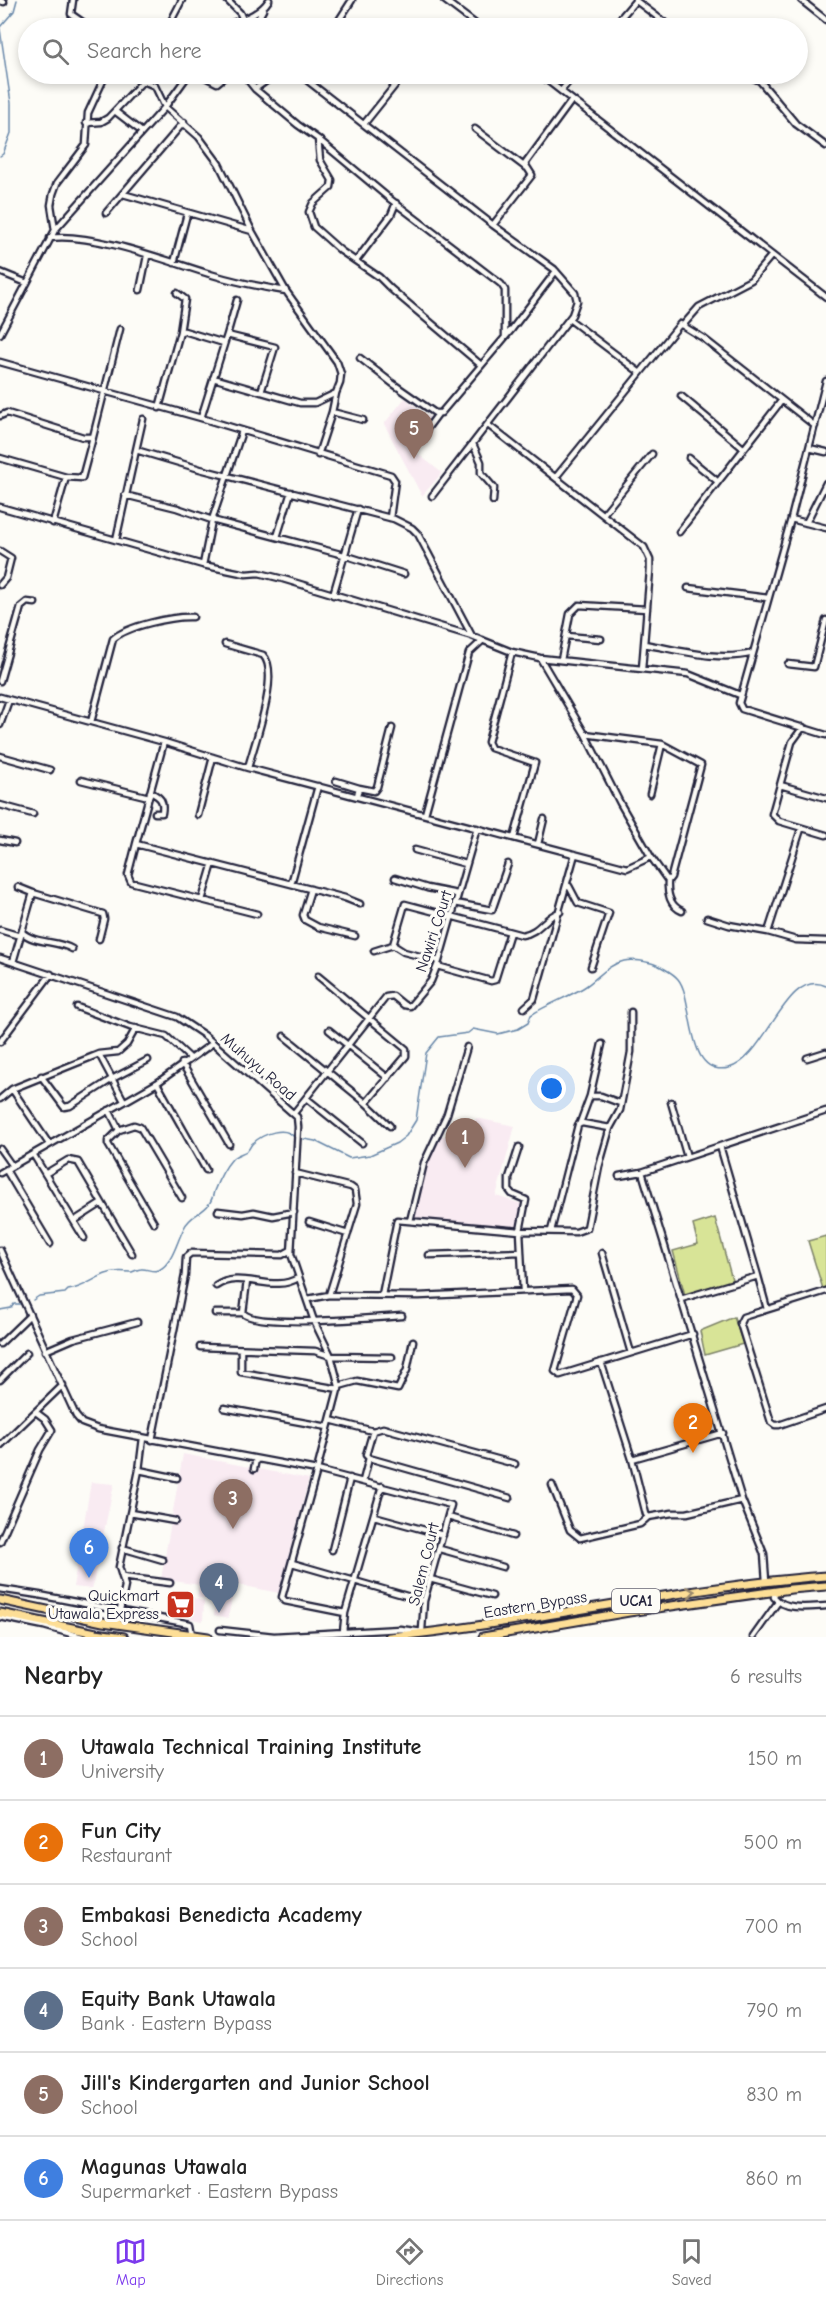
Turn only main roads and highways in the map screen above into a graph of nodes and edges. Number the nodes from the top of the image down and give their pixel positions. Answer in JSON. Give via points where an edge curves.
{"nodes":[{"id":1,"x":826,"y":1576,"type":"edge"},
{"id":2,"x":826,"y":1586,"type":"edge"},
{"id":3,"x":0,"y":1600,"type":"edge"},
{"id":4,"x":0,"y":1615,"type":"edge"},
{"id":5,"x":79,"y":1617,"type":"junction"},
{"id":6,"x":487,"y":1625,"type":"junction"},
{"id":7,"x":76,"y":1629,"type":"junction"},
{"id":8,"x":96,"y":1635,"type":"edge"},
{"id":9,"x":486,"y":1636,"type":"edge"},
{"id":10,"x":124,"y":1637,"type":"edge"},
{"id":11,"x":208,"y":1637,"type":"edge"},
{"id":12,"x":389,"y":1637,"type":"edge"}],
"edges":[{"from":6,"to":1,"type":"main road","name":"Eastern Bypass","number":"UCA1","one_way":true,"via":[[766,1581]]},
{"from":2,"to":9,"type":"main road","name":"Eastern Bypass","number":"UCA1"},
{"from":3,"to":5,"type":"main road"},
{"from":4,"to":7,"type":"main road"},
{"from":5,"to":7,"type":"main road"},
{"from":5,"to":11,"type":"main road"},
{"from":6,"to":9,"type":"main road"},
{"from":6,"to":12,"type":"main road","name":"Eastern Bypass","number":"UCA1"},
{"from":7,"to":8,"type":"main road"},
{"from":8,"to":10,"type":"main road"}]}
